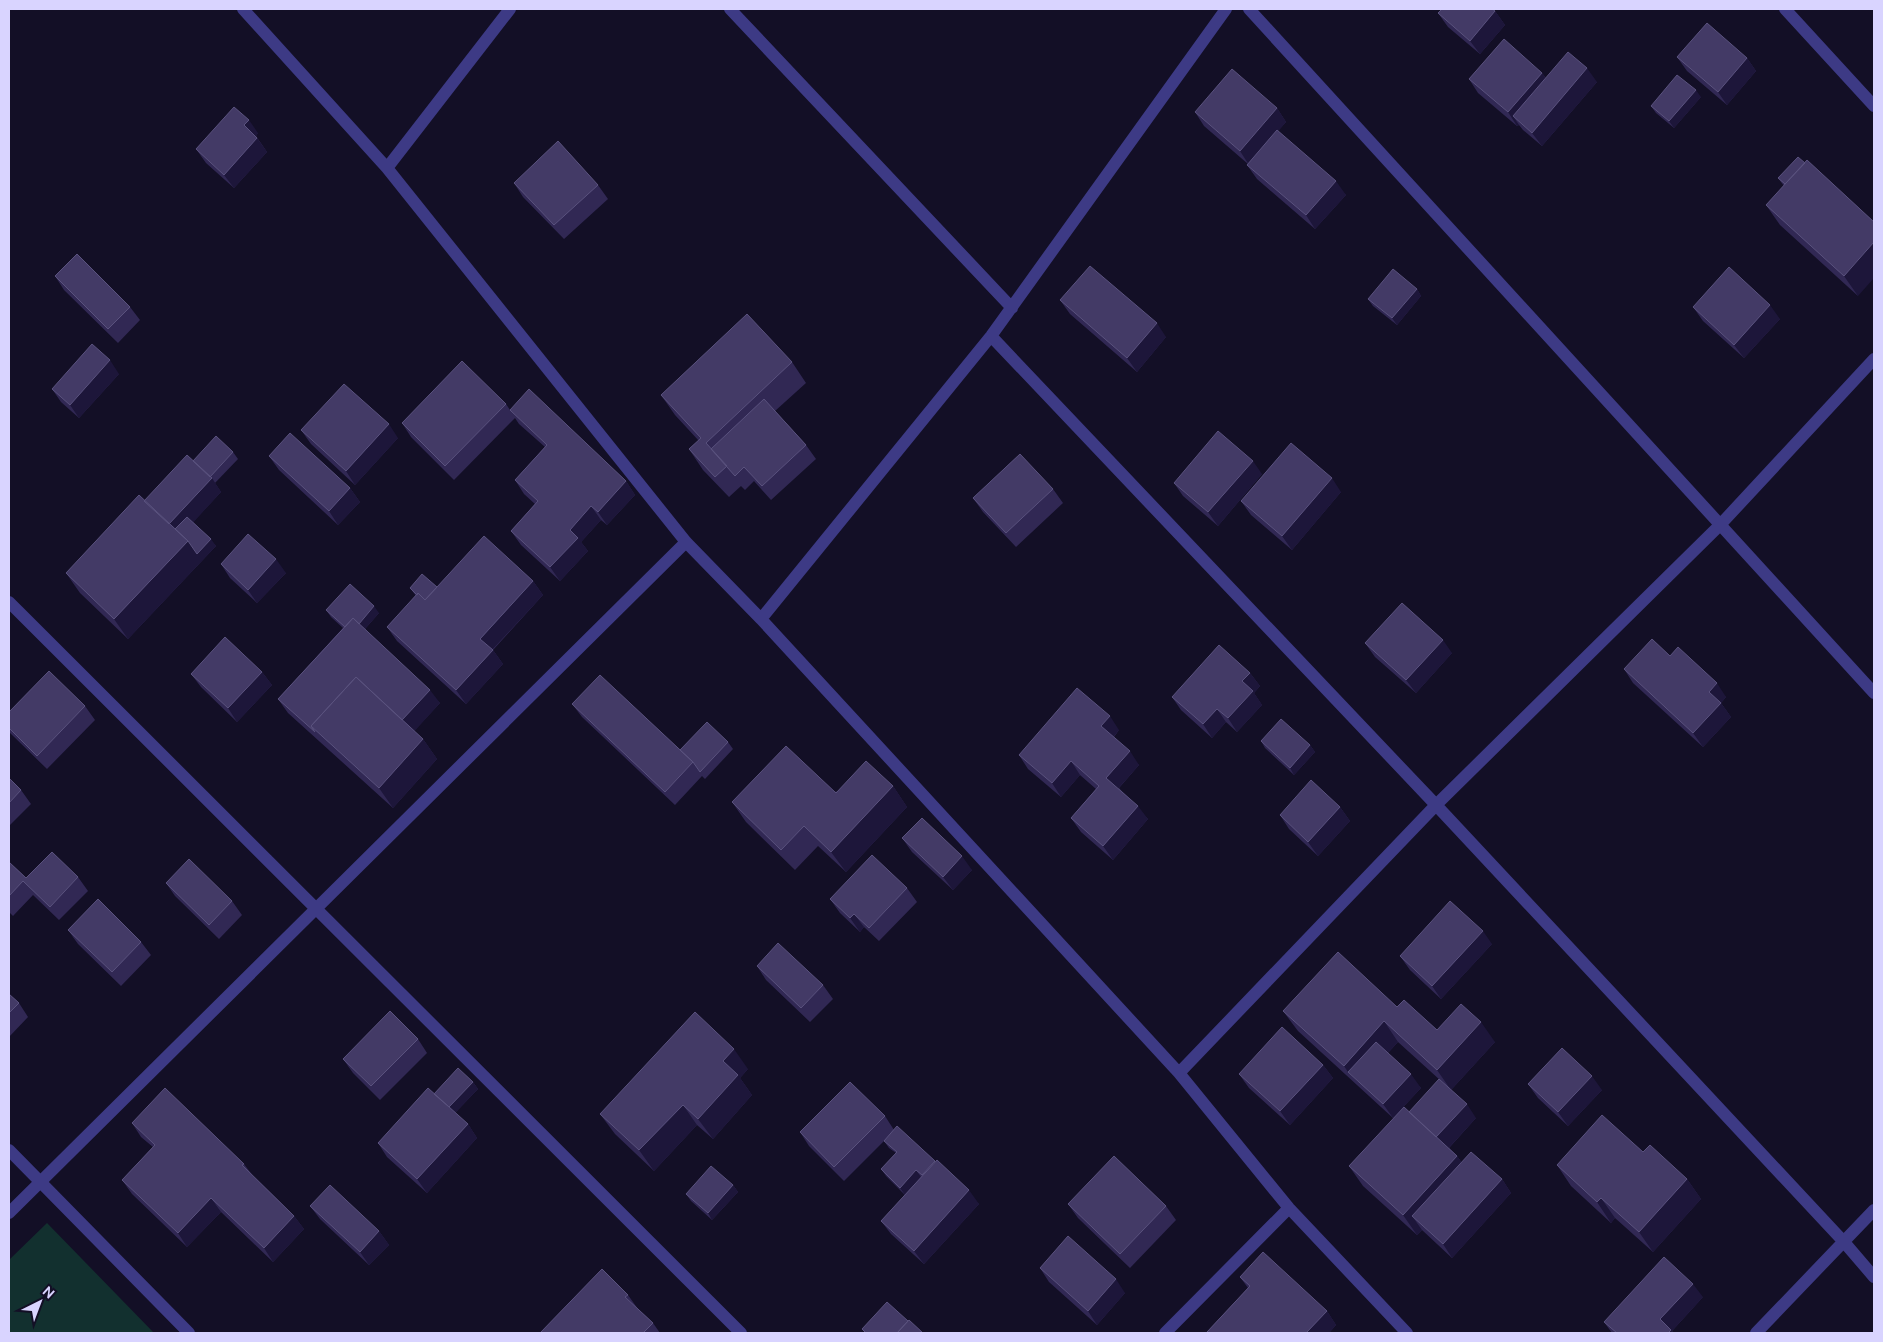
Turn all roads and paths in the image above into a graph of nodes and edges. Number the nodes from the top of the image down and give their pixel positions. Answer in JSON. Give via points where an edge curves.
{"nodes":[{"id":1,"x":243,"y":9,"type":"edge"},
{"id":2,"x":510,"y":9,"type":"edge"},
{"id":3,"x":730,"y":9,"type":"edge"},
{"id":4,"x":1226,"y":9,"type":"edge"},
{"id":5,"x":1248,"y":9,"type":"edge"},
{"id":6,"x":1786,"y":9,"type":"edge"},
{"id":7,"x":1874,"y":106,"type":"edge"},
{"id":8,"x":386,"y":168,"type":"junction"},
{"id":9,"x":1012,"y":308,"type":"junction"},
{"id":10,"x":991,"y":336,"type":"junction"},
{"id":11,"x":1874,"y":359,"type":"edge"},
{"id":12,"x":1720,"y":525,"type":"junction"},
{"id":13,"x":686,"y":542,"type":"junction"},
{"id":14,"x":9,"y":602,"type":"edge"},
{"id":15,"x":761,"y":619,"type":"junction"},
{"id":16,"x":1874,"y":693,"type":"edge"},
{"id":17,"x":1436,"y":805,"type":"junction"},
{"id":18,"x":316,"y":910,"type":"junction"},
{"id":19,"x":1179,"y":1073,"type":"junction"},
{"id":20,"x":9,"y":1150,"type":"edge"},
{"id":21,"x":40,"y":1182,"type":"junction"},
{"id":22,"x":1289,"y":1208,"type":"junction"},
{"id":23,"x":1874,"y":1210,"type":"edge"},
{"id":24,"x":9,"y":1213,"type":"edge"},
{"id":25,"x":1844,"y":1242,"type":"junction"},
{"id":26,"x":1874,"y":1278,"type":"edge"},
{"id":27,"x":189,"y":1333,"type":"edge"},
{"id":28,"x":741,"y":1333,"type":"edge"},
{"id":29,"x":1164,"y":1333,"type":"edge"},
{"id":30,"x":1407,"y":1333,"type":"edge"},
{"id":31,"x":1756,"y":1333,"type":"edge"}],
"edges":[{"from":1,"to":8,"type":"street"},
{"from":2,"to":8,"type":"street"},
{"from":3,"to":9,"type":"street"},
{"from":4,"to":9,"type":"street"},
{"from":5,"to":12,"type":"street"},
{"from":6,"to":7,"type":"street"},
{"from":8,"to":13,"type":"street"},
{"from":9,"to":10,"type":"street"},
{"from":10,"to":15,"type":"street"},
{"from":10,"to":17,"type":"street"},
{"from":11,"to":12,"type":"street"},
{"from":12,"to":16,"type":"street"},
{"from":12,"to":17,"type":"street"},
{"from":13,"to":15,"type":"street"},
{"from":13,"to":18,"type":"street"},
{"from":14,"to":18,"type":"street"},
{"from":15,"to":19,"type":"street"},
{"from":17,"to":19,"type":"street"},
{"from":17,"to":25,"type":"street"},
{"from":18,"to":21,"type":"street"},
{"from":18,"to":28,"type":"street"},
{"from":19,"to":22,"type":"street"},
{"from":20,"to":21,"type":"street"},
{"from":21,"to":24,"type":"street"},
{"from":21,"to":27,"type":"street"},
{"from":22,"to":29,"type":"street"},
{"from":22,"to":30,"type":"street"},
{"from":23,"to":25,"type":"street"},
{"from":25,"to":26,"type":"street"},
{"from":25,"to":31,"type":"street"}]}
